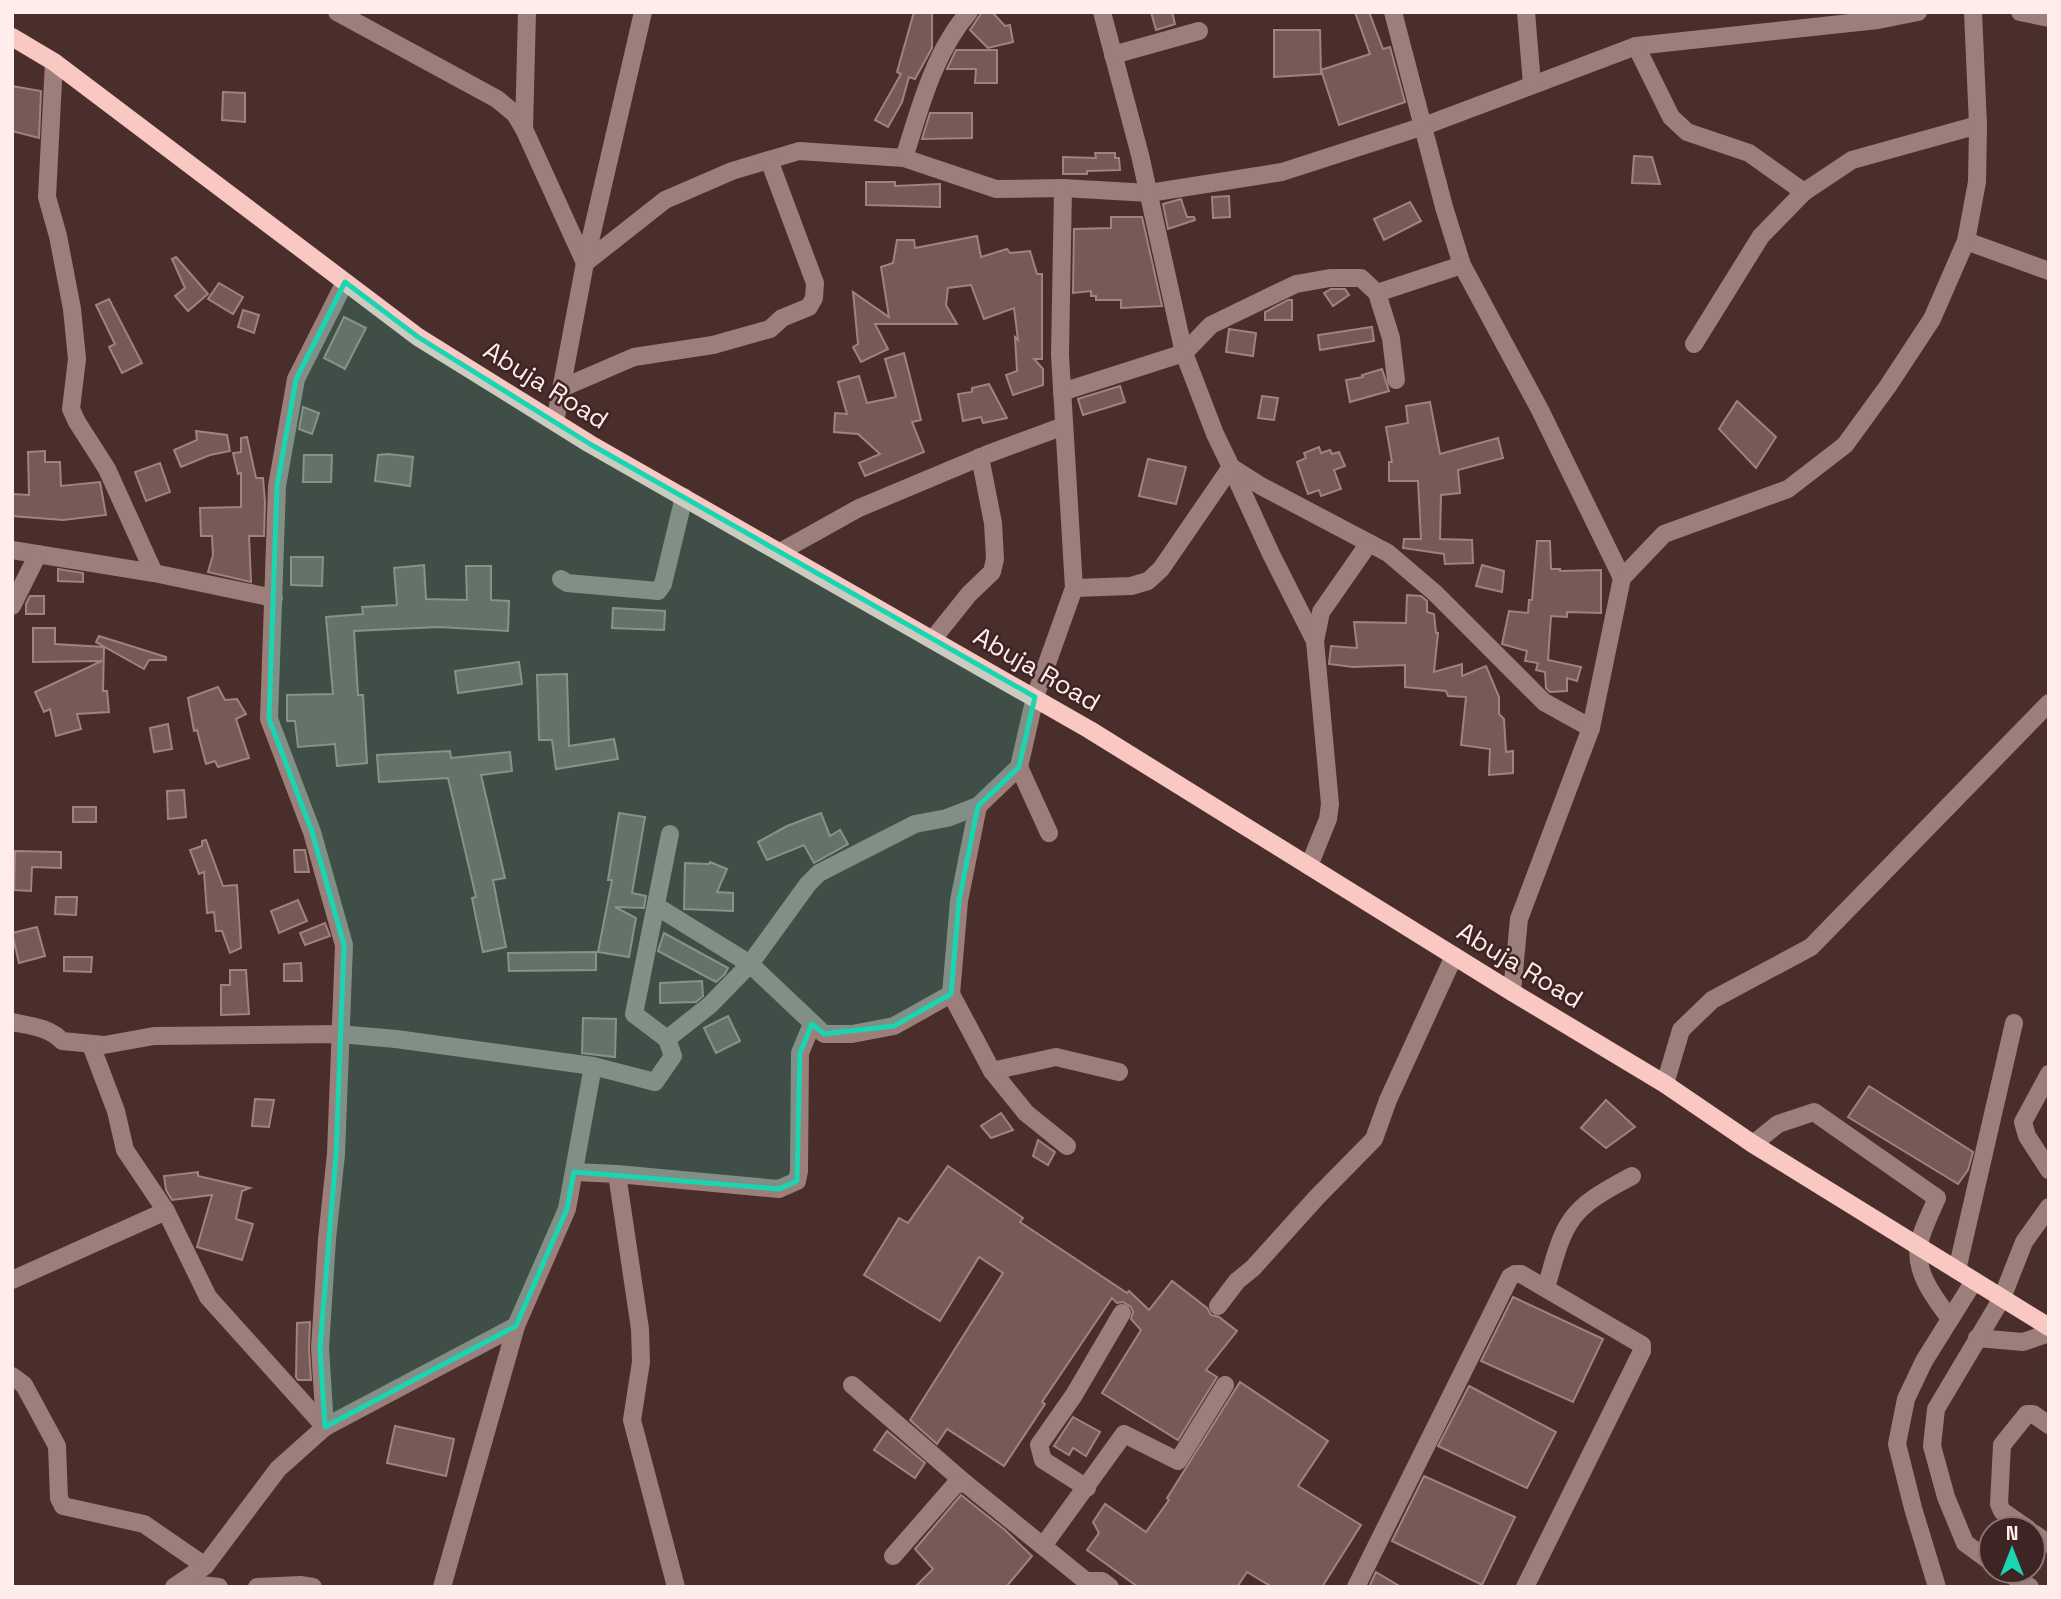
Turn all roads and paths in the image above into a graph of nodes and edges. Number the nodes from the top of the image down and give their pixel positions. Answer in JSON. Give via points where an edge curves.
{"nodes":[{"id":1,"x":337,"y":12,"type":"edge"},
{"id":2,"x":527,"y":12,"type":"edge"},
{"id":3,"x":643,"y":12,"type":"edge"},
{"id":4,"x":969,"y":12,"type":"edge"},
{"id":5,"x":1102,"y":12,"type":"edge"},
{"id":6,"x":1393,"y":12,"type":"edge"},
{"id":7,"x":1526,"y":12,"type":"edge"},
{"id":8,"x":1918,"y":12,"type":"edge"},
{"id":9,"x":1973,"y":12,"type":"edge"},
{"id":10,"x":2020,"y":12,"type":"edge"},
{"id":11,"x":2049,"y":18,"type":"edge"},
{"id":12,"x":1199,"y":31,"type":"dead end"},
{"id":13,"x":12,"y":37,"type":"edge"},
{"id":14,"x":1636,"y":46,"type":"junction"},
{"id":15,"x":1113,"y":55,"type":"junction"},
{"id":16,"x":54,"y":62,"type":"junction"},
{"id":17,"x":1532,"y":84,"type":"junction"},
{"id":18,"x":1978,"y":125,"type":"junction"},
{"id":19,"x":1424,"y":126,"type":"junction"},
{"id":20,"x":524,"y":128,"type":"junction"},
{"id":21,"x":904,"y":158,"type":"junction"},
{"id":22,"x":769,"y":160,"type":"junction"},
{"id":23,"x":1063,"y":188,"type":"junction"},
{"id":24,"x":1804,"y":192,"type":"junction"},
{"id":25,"x":1149,"y":193,"type":"junction"},
{"id":26,"x":1966,"y":241,"type":"junction"},
{"id":27,"x":585,"y":263,"type":"junction"},
{"id":28,"x":1462,"y":265,"type":"junction"},
{"id":29,"x":2049,"y":271,"type":"edge"},
{"id":30,"x":345,"y":282,"type":"junction"},
{"id":31,"x":1377,"y":293,"type":"junction"},
{"id":32,"x":1695,"y":344,"type":"dead end"},
{"id":33,"x":1184,"y":353,"type":"junction"},
{"id":34,"x":1396,"y":380,"type":"dead end"},
{"id":35,"x":562,"y":388,"type":"junction"},
{"id":36,"x":1062,"y":392,"type":"junction"},
{"id":37,"x":555,"y":422,"type":"junction"},
{"id":38,"x":1064,"y":426,"type":"junction"},
{"id":39,"x":980,"y":457,"type":"junction"},
{"id":40,"x":1231,"y":467,"type":"junction"},
{"id":41,"x":684,"y":498,"type":"junction"},
{"id":42,"x":1369,"y":543,"type":"junction"},
{"id":43,"x":12,"y":550,"type":"edge"},
{"id":44,"x":780,"y":552,"type":"junction"},
{"id":45,"x":38,"y":554,"type":"junction"},
{"id":46,"x":154,"y":573,"type":"junction"},
{"id":47,"x":1622,"y":578,"type":"junction"},
{"id":48,"x":561,"y":579,"type":"dead end"},
{"id":49,"x":1074,"y":588,"type":"junction"},
{"id":50,"x":274,"y":598,"type":"junction"},
{"id":51,"x":12,"y":606,"type":"edge"},
{"id":52,"x":933,"y":639,"type":"junction"},
{"id":53,"x":1315,"y":641,"type":"junction"},
{"id":54,"x":1035,"y":697,"type":"junction"},
{"id":55,"x":2049,"y":703,"type":"edge"},
{"id":56,"x":1591,"y":728,"type":"junction"},
{"id":57,"x":1019,"y":767,"type":"junction"},
{"id":58,"x":978,"y":806,"type":"junction"},
{"id":59,"x":1049,"y":833,"type":"dead end"},
{"id":60,"x":670,"y":834,"type":"dead end"},
{"id":61,"x":1309,"y":866,"type":"junction"},
{"id":62,"x":656,"y":906,"type":"junction"},
{"id":63,"x":1454,"y":956,"type":"junction"},
{"id":64,"x":750,"y":964,"type":"junction"},
{"id":65,"x":1512,"y":992,"type":"junction"},
{"id":66,"x":951,"y":994,"type":"junction"},
{"id":67,"x":12,"y":1022,"type":"edge"},
{"id":68,"x":2014,"y":1023,"type":"dead end"},
{"id":69,"x":811,"y":1024,"type":"junction"},
{"id":70,"x":339,"y":1034,"type":"junction"},
{"id":71,"x":667,"y":1039,"type":"junction"},
{"id":72,"x":91,"y":1045,"type":"junction"},
{"id":73,"x":593,"y":1066,"type":"junction"},
{"id":74,"x":992,"y":1071,"type":"junction"},
{"id":75,"x":1119,"y":1072,"type":"dead end"},
{"id":76,"x":2049,"y":1074,"type":"edge"},
{"id":77,"x":1665,"y":1083,"type":"junction"},
{"id":78,"x":1753,"y":1144,"type":"junction"},
{"id":79,"x":1067,"y":1146,"type":"dead end"},
{"id":80,"x":2049,"y":1170,"type":"edge"},
{"id":81,"x":574,"y":1172,"type":"junction"},
{"id":82,"x":617,"y":1174,"type":"junction"},
{"id":83,"x":1632,"y":1176,"type":"dead end"},
{"id":84,"x":2049,"y":1207,"type":"edge"},
{"id":85,"x":166,"y":1211,"type":"junction"},
{"id":86,"x":1919,"y":1246,"type":"junction"},
{"id":87,"x":1956,"y":1269,"type":"junction"},
{"id":88,"x":12,"y":1280,"type":"edge"},
{"id":89,"x":1974,"y":1281,"type":"junction"},
{"id":90,"x":1546,"y":1288,"type":"junction"},
{"id":91,"x":2002,"y":1298,"type":"junction"},
{"id":92,"x":1219,"y":1306,"type":"dead end"},
{"id":93,"x":1122,"y":1314,"type":"dead end"},
{"id":94,"x":1950,"y":1319,"type":"junction"},
{"id":95,"x":516,"y":1326,"type":"junction"},
{"id":96,"x":2049,"y":1327,"type":"edge"},
{"id":97,"x":2049,"y":1333,"type":"edge"},
{"id":98,"x":1977,"y":1338,"type":"junction"},
{"id":99,"x":12,"y":1376,"type":"edge"},
{"id":100,"x":852,"y":1385,"type":"dead end"},
{"id":101,"x":1225,"y":1385,"type":"dead end"},
{"id":102,"x":2049,"y":1426,"type":"edge"},
{"id":103,"x":325,"y":1427,"type":"junction"},
{"id":104,"x":965,"y":1483,"type":"junction"},
{"id":105,"x":1087,"y":1488,"type":"junction"},
{"id":106,"x":2008,"y":1515,"type":"edge"},
{"id":107,"x":1043,"y":1546,"type":"junction"},
{"id":108,"x":1977,"y":1553,"type":"edge"},
{"id":109,"x":892,"y":1556,"type":"dead end"},
{"id":110,"x":205,"y":1566,"type":"junction"},
{"id":111,"x":1086,"y":1584,"type":"edge"},
{"id":112,"x":178,"y":1585,"type":"edge"},
{"id":113,"x":219,"y":1587,"type":"edge"},
{"id":114,"x":257,"y":1587,"type":"edge"},
{"id":115,"x":313,"y":1587,"type":"edge"},
{"id":116,"x":442,"y":1587,"type":"edge"},
{"id":117,"x":676,"y":1587,"type":"edge"},
{"id":118,"x":1110,"y":1587,"type":"edge"},
{"id":119,"x":1356,"y":1587,"type":"edge"},
{"id":120,"x":1525,"y":1587,"type":"edge"},
{"id":121,"x":1937,"y":1587,"type":"edge"}],
"edges":[{"from":1,"to":20,"type":"street","via":[[497,99]]},
{"from":2,"to":20,"type":"street"},
{"from":3,"to":27,"type":"street"},
{"from":4,"to":21,"type":"street","via":[[954,30],[925,93]]},
{"from":5,"to":15,"type":"street"},
{"from":6,"to":19,"type":"street"},
{"from":7,"to":17,"type":"street"},
{"from":8,"to":14,"type":"street"},
{"from":9,"to":18,"type":"street"},
{"from":10,"to":11,"type":"street"},
{"from":12,"to":15,"type":"street"},
{"from":13,"to":16,"type":"main road","name":"Abuja Road"},
{"from":14,"to":17,"type":"street"},
{"from":14,"to":24,"type":"street","via":[[1671,117],[1687,132],[1749,153]]},
{"from":15,"to":25,"type":"street"},
{"from":16,"to":30,"type":"main road","name":"Abuja Road"},
{"from":16,"to":46,"type":"street","via":[[47,197],[72,309],[76,359],[71,409],[107,469]]},
{"from":17,"to":19,"type":"street"},
{"from":18,"to":24,"type":"street","via":[[1852,160]]},
{"from":18,"to":26,"type":"street","via":[[1977,182]]},
{"from":19,"to":25,"type":"street","via":[[1282,172]]},
{"from":19,"to":28,"type":"street"},
{"from":20,"to":27,"type":"street"},
{"from":21,"to":22,"type":"street","via":[[799,151]]},
{"from":21,"to":23,"type":"street","via":[[996,189]]},
{"from":22,"to":27,"type":"street","via":[[665,201]]},
{"from":22,"to":35,"type":"street","via":[[815,284],[809,307],[782,318],[770,329],[713,345],[634,357]]},
{"from":23,"to":25,"type":"street"},
{"from":23,"to":36,"type":"street"},
{"from":24,"to":32,"type":"street","via":[[1761,236]]},
{"from":25,"to":33,"type":"street"},
{"from":26,"to":29,"type":"street"},
{"from":26,"to":47,"type":"street","via":[[1931,319],[1845,445],[1788,489],[1664,534]]},
{"from":27,"to":35,"type":"street"},
{"from":28,"to":31,"type":"street"},
{"from":28,"to":47,"type":"street"},
{"from":30,"to":37,"type":"main road","name":"Abuja Road","via":[[418,337]]},
{"from":30,"to":50,"type":"street","via":[[296,379],[277,486]]},
{"from":31,"to":33,"type":"street","via":[[1361,278],[1296,284],[1210,325]]},
{"from":31,"to":34,"type":"street","via":[[1391,338]]},
{"from":33,"to":36,"type":"street"},
{"from":33,"to":40,"type":"street"},
{"from":35,"to":37,"type":"street"},
{"from":36,"to":38,"type":"street"},
{"from":37,"to":41,"type":"main road","name":"Abuja Road"},
{"from":38,"to":39,"type":"street"},
{"from":38,"to":49,"type":"street"},
{"from":39,"to":44,"type":"street","via":[[859,508]]},
{"from":39,"to":52,"type":"street","via":[[993,523],[992,572]]},
{"from":40,"to":42,"type":"street"},
{"from":40,"to":49,"type":"street","via":[[1148,581]]},
{"from":40,"to":53,"type":"street"},
{"from":41,"to":44,"type":"main road","name":"Abuja Road"},
{"from":41,"to":48,"type":"street","via":[[658,591]]},
{"from":42,"to":53,"type":"street","via":[[1321,612]]},
{"from":42,"to":56,"type":"street","via":[[1388,552],[1435,593],[1544,702]]},
{"from":43,"to":45,"type":"street"},
{"from":44,"to":52,"type":"main road","name":"Abuja Road"},
{"from":45,"to":46,"type":"street"},
{"from":45,"to":51,"type":"street"},
{"from":46,"to":50,"type":"street"},
{"from":47,"to":56,"type":"street"},
{"from":49,"to":54,"type":"street"},
{"from":50,"to":70,"type":"street","via":[[269,719],[312,832],[341,931]]},
{"from":52,"to":54,"type":"main road","name":"Abuja Road"},
{"from":53,"to":61,"type":"street","via":[[1330,804]]},
{"from":54,"to":57,"type":"street"},
{"from":54,"to":61,"type":"main road","name":"Abuja Road"},
{"from":55,"to":77,"type":"street","via":[[1811,947],[1712,1000],[1681,1030]]},
{"from":56,"to":65,"type":"street","via":[[1519,919]]},
{"from":57,"to":58,"type":"street"},
{"from":57,"to":59,"type":"street"},
{"from":58,"to":64,"type":"street","via":[[915,824],[819,873]]},
{"from":58,"to":66,"type":"street","via":[[959,901]]},
{"from":60,"to":62,"type":"street"},
{"from":61,"to":63,"type":"main road","name":"Abuja Road"},
{"from":62,"to":64,"type":"street"},
{"from":62,"to":71,"type":"street","via":[[634,1014]]},
{"from":63,"to":65,"type":"main road","name":"Abuja Road"},
{"from":63,"to":92,"type":"street","via":[[1374,1139],[1237,1281]]},
{"from":64,"to":69,"type":"street"},
{"from":64,"to":71,"type":"street","via":[[710,1005]]},
{"from":65,"to":77,"type":"main road","name":"Abuja Road"},
{"from":66,"to":69,"type":"street","via":[[894,1026],[824,1034]]},
{"from":66,"to":74,"type":"street"},
{"from":67,"to":72,"type":"street","via":[[45,1029],[62,1041]]},
{"from":68,"to":87,"type":"street"},
{"from":69,"to":82,"type":"street","via":[[800,1053],[797,1181],[779,1189]]},
{"from":70,"to":72,"type":"street","via":[[154,1035]]},
{"from":70,"to":73,"type":"street"},
{"from":70,"to":103,"type":"street","via":[[336,1154],[320,1348]]},
{"from":71,"to":73,"type":"street","via":[[673,1056],[654,1082]]},
{"from":72,"to":85,"type":"street","via":[[125,1150]]},
{"from":73,"to":81,"type":"street"},
{"from":74,"to":75,"type":"street","via":[[1056,1057]]},
{"from":74,"to":79,"type":"street","via":[[1026,1113]]},
{"from":76,"to":80,"type":"street","via":[[2023,1122]]},
{"from":77,"to":78,"type":"main road","name":"Abuja Road"},
{"from":78,"to":86,"type":"main road","name":"Abuja Road"},
{"from":78,"to":86,"type":"street","via":[[1778,1124],[1814,1112],[1937,1198]]},
{"from":81,"to":82,"type":"street"},
{"from":81,"to":95,"type":"street","via":[[567,1209]]},
{"from":82,"to":117,"type":"street","via":[[640,1329],[641,1362],[632,1420]]},
{"from":83,"to":90,"type":"street","via":[[1596,1195],[1571,1217]]},
{"from":84,"to":91,"type":"street","via":[[2024,1242]]},
{"from":85,"to":88,"type":"street"},
{"from":85,"to":103,"type":"street","via":[[208,1297]]},
{"from":86,"to":87,"type":"main road","name":"Abuja Road"},
{"from":86,"to":94,"type":"street","via":[[1922,1276]]},
{"from":87,"to":89,"type":"main road","name":"Abuja Road"},
{"from":89,"to":91,"type":"main road","name":"Abuja Road"},
{"from":89,"to":94,"type":"street"},
{"from":90,"to":119,"type":"street","via":[[1521,1273],[1510,1277]]},
{"from":90,"to":120,"type":"street","via":[[1639,1341],[1642,1351]]},
{"from":91,"to":96,"type":"main road","name":"Abuja Road"},
{"from":91,"to":98,"type":"street"},
{"from":93,"to":105,"type":"street","via":[[1040,1445],[1043,1460]]},
{"from":94,"to":121,"type":"street","via":[[1906,1399],[1897,1444]]},
{"from":95,"to":103,"type":"street"},
{"from":95,"to":116,"type":"street"},
{"from":97,"to":98,"type":"street","via":[[2023,1342]]},
{"from":98,"to":108,"type":"street","via":[[1936,1409],[1932,1446],[1958,1530]]},
{"from":99,"to":110,"type":"street","via":[[24,1385],[57,1446],[63,1506],[144,1524]]},
{"from":100,"to":104,"type":"street"},
{"from":101,"to":105,"type":"street","via":[[1178,1461],[1124,1434]]},
{"from":102,"to":106,"type":"street","via":[[2027,1414],[2002,1445],[1999,1504]]},
{"from":103,"to":110,"type":"street","via":[[278,1469]]},
{"from":104,"to":107,"type":"street"},
{"from":104,"to":109,"type":"street","via":[[955,1485]]},
{"from":105,"to":107,"type":"street"},
{"from":107,"to":111,"type":"street"},
{"from":110,"to":112,"type":"street"},
{"from":111,"to":118,"type":"street","via":[[1102,1581]]},
{"from":112,"to":113,"type":"street"},
{"from":114,"to":115,"type":"street"}]}
